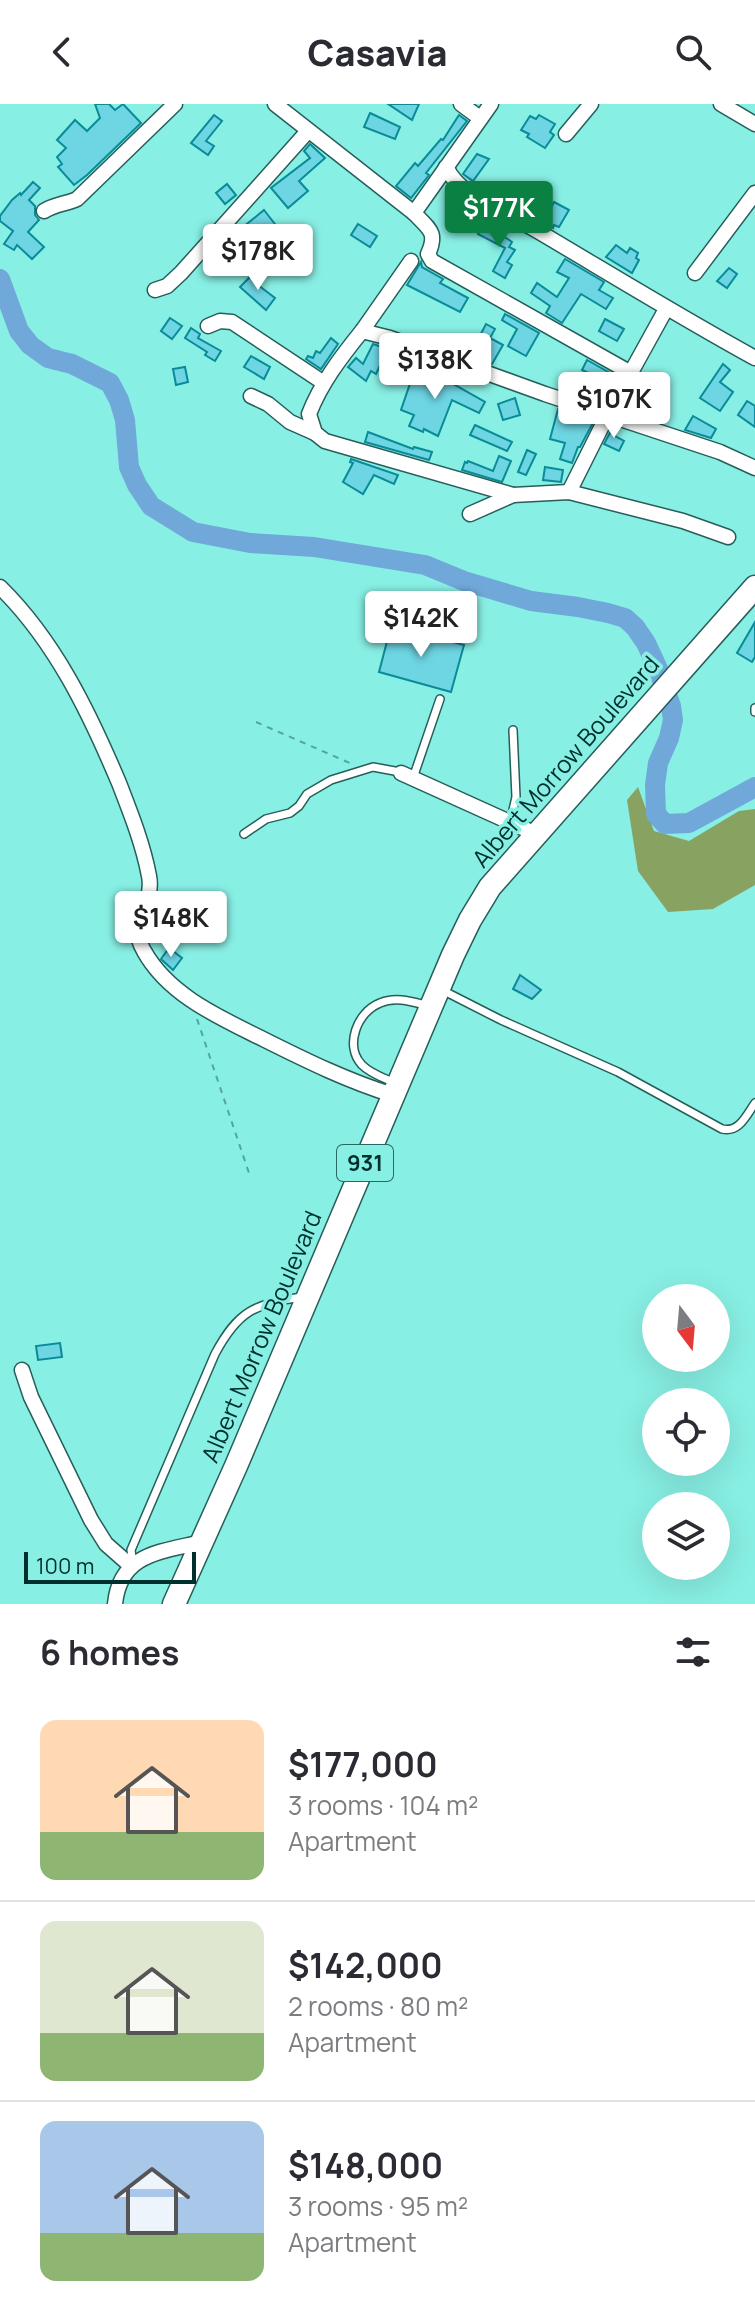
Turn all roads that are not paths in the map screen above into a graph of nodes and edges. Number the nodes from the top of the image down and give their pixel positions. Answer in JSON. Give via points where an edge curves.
{"nodes":[{"id":1,"x":175,"y":104,"type":"edge"},
{"id":2,"x":275,"y":104,"type":"edge"},
{"id":3,"x":461,"y":104,"type":"edge"},
{"id":4,"x":491,"y":104,"type":"edge"},
{"id":5,"x":591,"y":104,"type":"edge"},
{"id":6,"x":721,"y":104,"type":"edge"},
{"id":7,"x":480,"y":118,"type":"junction"},
{"id":8,"x":755,"y":124,"type":"edge"},
{"id":9,"x":308,"y":131,"type":"junction"},
{"id":10,"x":566,"y":134,"type":"dead end"},
{"id":11,"x":446,"y":167,"type":"junction"},
{"id":12,"x":755,"y":193,"type":"edge"},
{"id":13,"x":44,"y":211,"type":"dead end"},
{"id":14,"x":414,"y":213,"type":"junction"},
{"id":15,"x":411,"y":261,"type":"dead end"},
{"id":16,"x":695,"y":273,"type":"dead end"},
{"id":17,"x":155,"y":290,"type":"dead end"},
{"id":18,"x":666,"y":309,"type":"junction"},
{"id":19,"x":208,"y":326,"type":"dead end"},
{"id":20,"x":362,"y":331,"type":"junction"},
{"id":21,"x":755,"y":358,"type":"edge"},
{"id":22,"x":631,"y":373,"type":"junction"},
{"id":23,"x":324,"y":383,"type":"junction"},
{"id":24,"x":251,"y":396,"type":"dead end"},
{"id":25,"x":608,"y":414,"type":"junction"},
{"id":26,"x":315,"y":433,"type":"junction"},
{"id":27,"x":755,"y":468,"type":"edge"},
{"id":28,"x":569,"y":492,"type":"junction"},
{"id":29,"x":513,"y":495,"type":"junction"},
{"id":30,"x":470,"y":514,"type":"dead end"},
{"id":31,"x":728,"y":537,"type":"dead end"},
{"id":32,"x":0,"y":587,"type":"edge"},
{"id":33,"x":751,"y":592,"type":"edge"},
{"id":34,"x":440,"y":699,"type":"dead end"},
{"id":35,"x":513,"y":730,"type":"dead end"},
{"id":36,"x":407,"y":775,"type":"junction"},
{"id":37,"x":510,"y":823,"type":"junction"},
{"id":38,"x":244,"y":834,"type":"dead end"},
{"id":39,"x":536,"y":834,"type":"junction"},
{"id":40,"x":435,"y":998,"type":"junction"},
{"id":41,"x":396,"y":1090,"type":"junction"},
{"id":42,"x":755,"y":1103,"type":"edge"},
{"id":43,"x":308,"y":1296,"type":"junction"},
{"id":44,"x":22,"y":1370,"type":"dead end"},
{"id":45,"x":202,"y":1542,"type":"junction"},
{"id":46,"x":132,"y":1565,"type":"junction"},
{"id":47,"x":115,"y":1604,"type":"edge"},
{"id":48,"x":174,"y":1604,"type":"edge"}],
"edges":[{"from":1,"to":13,"type":"street","via":[[77,199]]},
{"from":2,"to":9,"type":"street"},
{"from":3,"to":7,"type":"street"},
{"from":4,"to":7,"type":"street"},
{"from":5,"to":10,"type":"street"},
{"from":6,"to":8,"type":"street"},
{"from":7,"to":11,"type":"street"},
{"from":9,"to":14,"type":"street"},
{"from":9,"to":17,"type":"street","via":[[181,273]]},
{"from":11,"to":14,"type":"street"},
{"from":11,"to":18,"type":"street","via":[[473,196]]},
{"from":12,"to":16,"type":"street"},
{"from":14,"to":22,"type":"street","via":[[433,235],[428,254],[432,261]]},
{"from":15,"to":20,"type":"street"},
{"from":18,"to":21,"type":"street"},
{"from":18,"to":22,"type":"street"},
{"from":19,"to":23,"type":"street","via":[[232,322]]},
{"from":20,"to":23,"type":"street"},
{"from":20,"to":25,"type":"street"},
{"from":22,"to":25,"type":"street"},
{"from":23,"to":26,"type":"street","via":[[309,414]]},
{"from":24,"to":26,"type":"street"},
{"from":25,"to":27,"type":"street"},
{"from":25,"to":28,"type":"street"},
{"from":26,"to":29,"type":"street","via":[[325,441]]},
{"from":28,"to":29,"type":"street"},
{"from":28,"to":31,"type":"street"},
{"from":29,"to":30,"type":"street"},
{"from":32,"to":41,"type":"street","via":[[54,653],[108,757],[135,823],[150,880],[137,922],[139,941],[151,963],[190,999],[222,1018],[353,1082]]},
{"from":33,"to":39,"type":"highway","name":"Albert Morrow Boulevard","number":"931"},
{"from":34,"to":36,"type":"lane"},
{"from":35,"to":37,"type":"lane","via":[[516,797]]},
{"from":36,"to":37,"type":"street"},
{"from":36,"to":38,"type":"lane","via":[[382,767],[364,769],[319,786],[290,813],[266,819]]},
{"from":37,"to":39,"type":"street"},
{"from":39,"to":40,"type":"highway","name":"Albert Morrow Boulevard","number":"931","via":[[490,887]]},
{"from":40,"to":41,"type":"highway","name":"Albert Morrow Boulevard","number":"931"},
{"from":40,"to":41,"type":"lane","via":[[380,1002],[354,1031],[359,1062]]},
{"from":40,"to":42,"type":"lane","via":[[501,1020],[618,1072],[722,1129],[734,1129]]},
{"from":41,"to":43,"type":"highway","name":"Albert Morrow Boulevard","number":"931"},
{"from":43,"to":45,"type":"highway","name":"Albert Morrow Boulevard","number":"931"},
{"from":43,"to":46,"type":"lane","via":[[270,1302],[228,1330],[131,1550]]},
{"from":44,"to":46,"type":"street","via":[[91,1520],[106,1544]]},
{"from":45,"to":46,"type":"street","via":[[152,1554]]},
{"from":45,"to":48,"type":"highway","name":"Albert Morrow Boulevard","number":"931"},
{"from":46,"to":47,"type":"street","via":[[119,1582]]}]}
